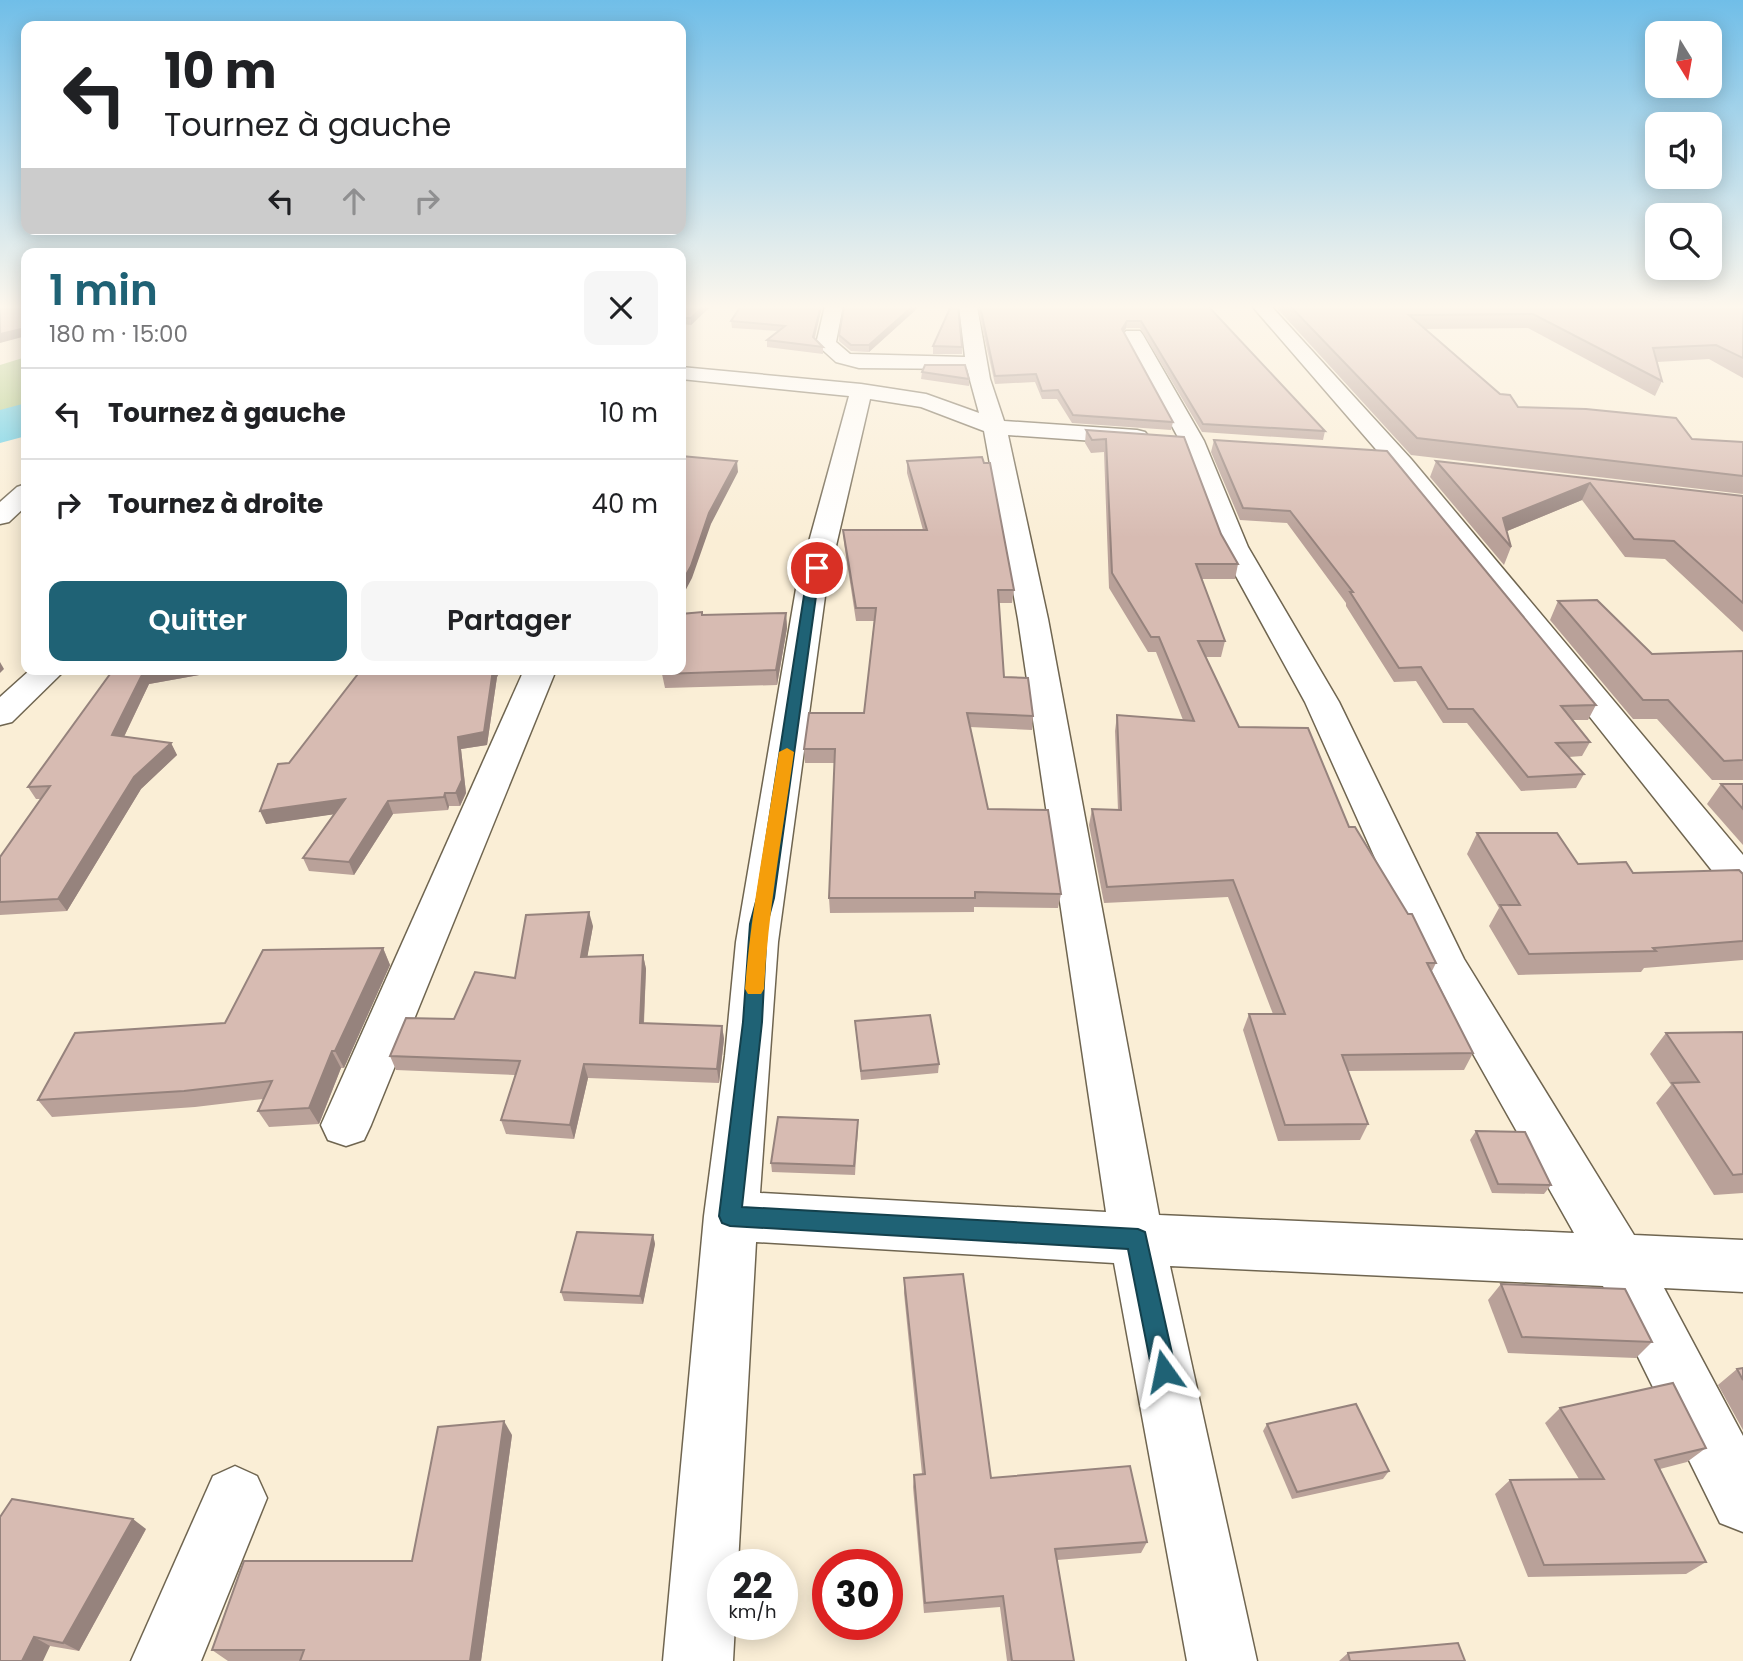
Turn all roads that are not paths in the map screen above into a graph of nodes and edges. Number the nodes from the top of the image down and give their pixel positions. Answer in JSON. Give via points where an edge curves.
{"nodes":[{"id":1,"x":758,"y":384,"type":"edge"},
{"id":2,"x":981,"y":384,"type":"edge"},
{"id":3,"x":1156,"y":384,"type":"edge"},
{"id":4,"x":1326,"y":384,"type":"edge"},
{"id":5,"x":861,"y":391,"type":"junction"},
{"id":6,"x":995,"y":427,"type":"junction"},
{"id":7,"x":1183,"y":440,"type":"junction"},
{"id":8,"x":1386,"y":456,"type":"junction"},
{"id":9,"x":1441,"y":468,"type":"edge"},
{"id":10,"x":21,"y":497,"type":"edge"},
{"id":11,"x":0,"y":516,"type":"edge"},
{"id":12,"x":44,"y":675,"type":"edge"},
{"id":13,"x":538,"y":675,"type":"edge"},
{"id":14,"x":0,"y":715,"type":"edge"},
{"id":15,"x":1743,"y":882,"type":"edge"},
{"id":16,"x":346,"y":1125,"type":"dead end"},
{"id":17,"x":730,"y":1216,"type":"junction"},
{"id":18,"x":1138,"y":1239,"type":"junction"},
{"id":19,"x":1620,"y":1262,"type":"junction"},
{"id":20,"x":1743,"y":1266,"type":"edge"},
{"id":21,"x":235,"y":1498,"type":"dead end"},
{"id":22,"x":1743,"y":1500,"type":"edge"},
{"id":23,"x":166,"y":1661,"type":"edge"},
{"id":24,"x":698,"y":1661,"type":"edge"},
{"id":25,"x":1222,"y":1661,"type":"edge"}],
"edges":[{"from":1,"to":5,"type":"street"},
{"from":2,"to":6,"type":"street"},
{"from":3,"to":7,"type":"street"},
{"from":4,"to":8,"type":"street"},
{"from":5,"to":6,"type":"street","via":[[926,401]]},
{"from":5,"to":17,"type":"street","via":[[811,589],[759,924]]},
{"from":6,"to":7,"type":"street"},
{"from":6,"to":18,"type":"street","via":[[1033,619]]},
{"from":7,"to":19,"type":"street","via":[[1234,547],[1322,702],[1446,965]]},
{"from":8,"to":9,"type":"street"},
{"from":8,"to":15,"type":"street"},
{"from":10,"to":11,"type":"street"},
{"from":12,"to":14,"type":"street"},
{"from":13,"to":16,"type":"street"},
{"from":17,"to":18,"type":"street"},
{"from":17,"to":24,"type":"street"},
{"from":18,"to":19,"type":"street"},
{"from":18,"to":25,"type":"street"},
{"from":19,"to":20,"type":"street"},
{"from":19,"to":22,"type":"street"},
{"from":21,"to":23,"type":"street"}]}
